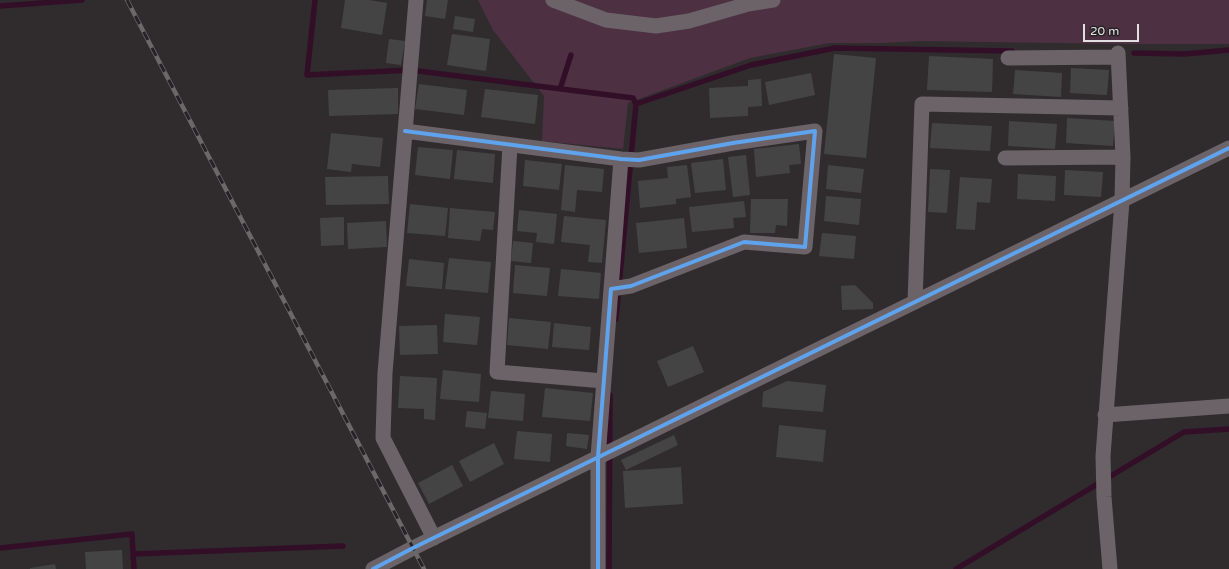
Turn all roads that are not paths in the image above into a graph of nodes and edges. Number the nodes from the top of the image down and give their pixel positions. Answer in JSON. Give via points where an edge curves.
{"nodes":[{"id":1,"x":416,"y":0,"type":"edge"},
{"id":2,"x":554,"y":0,"type":"edge"},
{"id":3,"x":773,"y":0,"type":"edge"},
{"id":4,"x":1008,"y":58,"type":"dead end"},
{"id":5,"x":1120,"y":108,"type":"junction"},
{"id":6,"x":405,"y":131,"type":"junction"},
{"id":7,"x":510,"y":144,"type":"junction"},
{"id":8,"x":1229,"y":148,"type":"edge"},
{"id":9,"x":1123,"y":157,"type":"junction"},
{"id":10,"x":1005,"y":158,"type":"dead end"},
{"id":11,"x":629,"y":160,"type":"junction"},
{"id":12,"x":1122,"y":201,"type":"junction"},
{"id":13,"x":613,"y":289,"type":"junction"},
{"id":14,"x":915,"y":302,"type":"junction"},
{"id":15,"x":604,"y":380,"type":"junction"},
{"id":16,"x":1229,"y":406,"type":"edge"},
{"id":17,"x":1105,"y":415,"type":"junction"},
{"id":18,"x":607,"y":453,"type":"junction"},
{"id":19,"x":434,"y":538,"type":"junction"},
{"id":20,"x":373,"y":569,"type":"edge"},
{"id":21,"x":598,"y":569,"type":"edge"},
{"id":22,"x":1110,"y":569,"type":"edge"}],
"edges":[{"from":1,"to":6,"type":"street"},
{"from":2,"to":3,"type":"street","via":[[606,20],[656,26],[688,21],[748,4]]},
{"from":4,"to":5,"type":"street","via":[[1118,55]]},
{"from":5,"to":9,"type":"street"},
{"from":5,"to":14,"type":"street","via":[[922,104]]},
{"from":6,"to":7,"type":"street"},
{"from":6,"to":19,"type":"street","via":[[385,373],[383,438]]},
{"from":7,"to":11,"type":"street"},
{"from":7,"to":15,"type":"street","via":[[496,372]]},
{"from":8,"to":12,"type":"street"},
{"from":9,"to":10,"type":"street"},
{"from":9,"to":12,"type":"street"},
{"from":11,"to":13,"type":"street"},
{"from":11,"to":13,"type":"street","via":[[815,131],[805,247],[744,242],[631,286]]},
{"from":12,"to":14,"type":"street"},
{"from":12,"to":17,"type":"street"},
{"from":13,"to":15,"type":"street"},
{"from":14,"to":18,"type":"street"},
{"from":15,"to":18,"type":"street"},
{"from":16,"to":17,"type":"street"},
{"from":17,"to":22,"type":"street","via":[[1104,497]]},
{"from":18,"to":19,"type":"street"},
{"from":18,"to":21,"type":"street"},
{"from":19,"to":20,"type":"street"}]}
